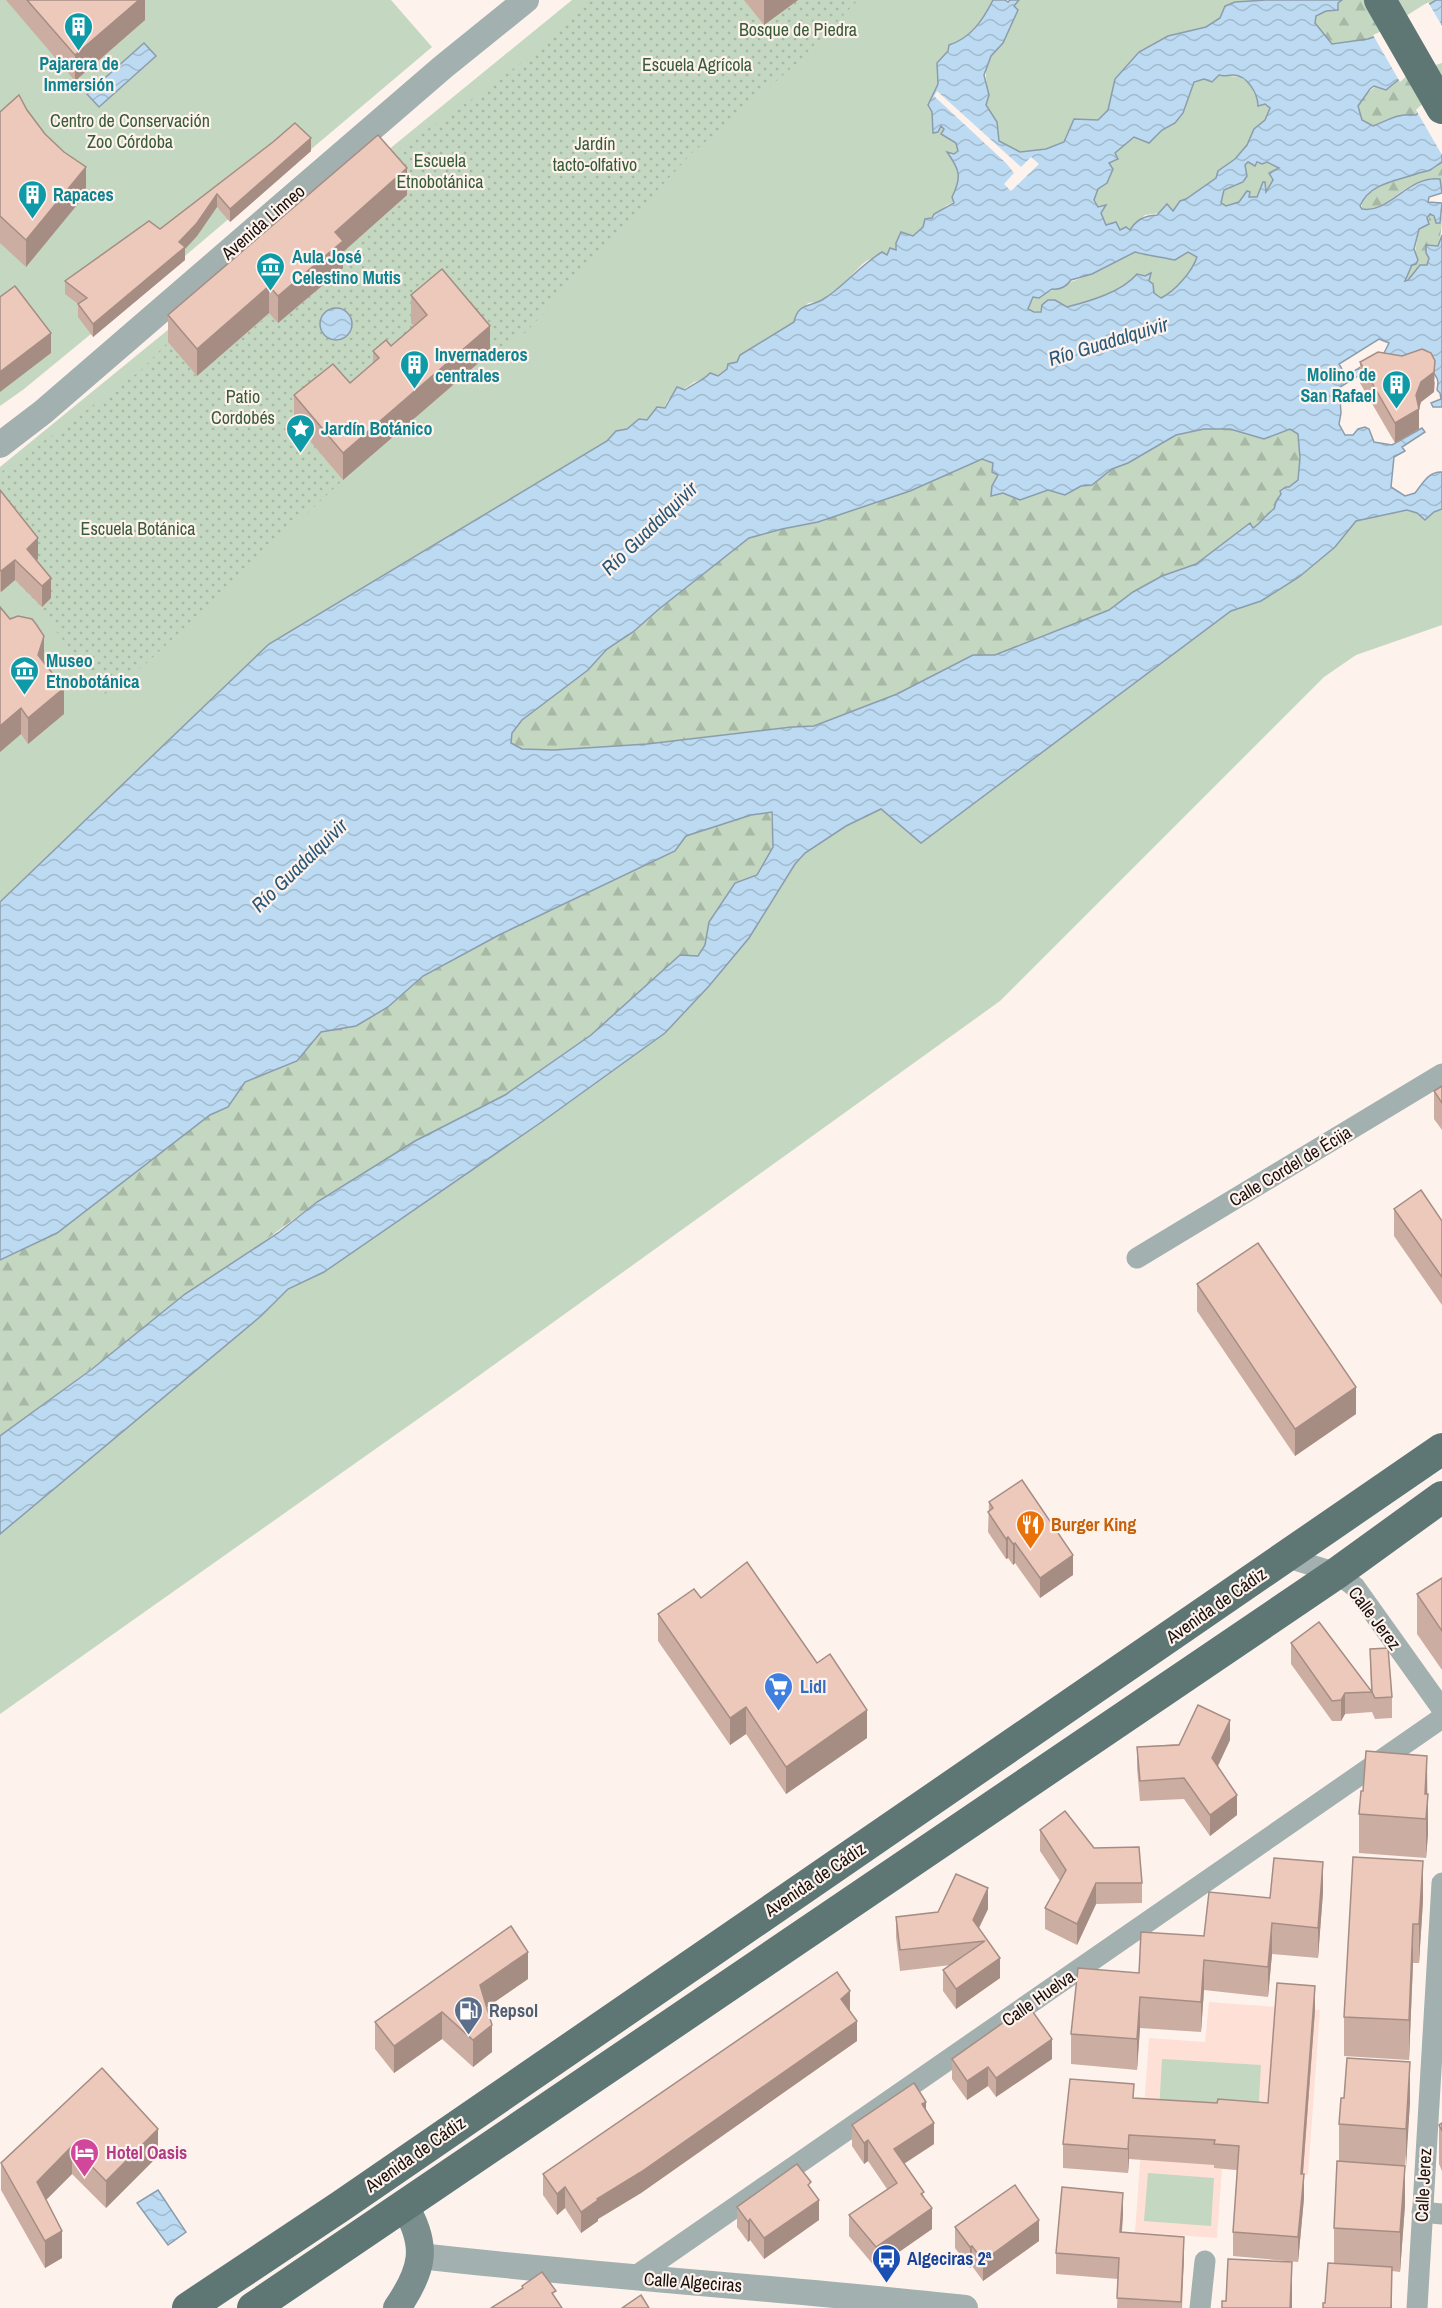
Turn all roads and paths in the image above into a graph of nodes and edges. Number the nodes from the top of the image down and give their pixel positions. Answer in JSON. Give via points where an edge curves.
{"nodes":[{"id":1,"x":525,"y":0,"type":"edge"},
{"id":2,"x":1380,"y":0,"type":"edge"},
{"id":3,"x":1402,"y":0,"type":"edge"},
{"id":4,"x":1442,"y":71,"type":"edge"},
{"id":5,"x":1442,"y":108,"type":"edge"},
{"id":6,"x":0,"y":445,"type":"edge"},
{"id":7,"x":1442,"y":1074,"type":"edge"},
{"id":8,"x":1137,"y":1258,"type":"dead end"},
{"id":9,"x":1442,"y":1449,"type":"edge"},
{"id":10,"x":1442,"y":1497,"type":"edge"},
{"id":11,"x":1285,"y":1557,"type":"junction"},
{"id":12,"x":1337,"y":1573,"type":"junction"},
{"id":13,"x":1442,"y":1709,"type":"edge"},
{"id":14,"x":1442,"y":1718,"type":"edge"},
{"id":15,"x":1442,"y":1883,"type":"edge"},
{"id":16,"x":1438,"y":2018,"type":"edge"},
{"id":17,"x":382,"y":2176,"type":"junction"},
{"id":18,"x":404,"y":2205,"type":"junction"},
{"id":19,"x":340,"y":2206,"type":"junction"},
{"id":20,"x":1432,"y":2213,"type":"edge"},
{"id":21,"x":420,"y":2256,"type":"junction"},
{"id":22,"x":1205,"y":2260,"type":"dead end"},
{"id":23,"x":633,"y":2278,"type":"junction"},
{"id":24,"x":188,"y":2308,"type":"edge"},
{"id":25,"x":227,"y":2308,"type":"edge"},
{"id":26,"x":254,"y":2308,"type":"edge"},
{"id":27,"x":397,"y":2308,"type":"edge"},
{"id":28,"x":965,"y":2308,"type":"edge"},
{"id":29,"x":1200,"y":2308,"type":"edge"},
{"id":30,"x":1417,"y":2308,"type":"edge"}],
"edges":[{"from":1,"to":6,"type":"street","name":"Avenida Linneo"},
{"from":2,"to":5,"type":"main road"},
{"from":3,"to":4,"type":"main road"},
{"from":7,"to":8,"type":"street","name":"Calle Cordel de Écija"},
{"from":9,"to":11,"type":"main road","name":"Avenida de Cádiz"},
{"from":10,"to":12,"type":"main road","name":"Avenida de Cádiz"},
{"from":11,"to":12,"type":"street","name":"Calle Jerez"},
{"from":11,"to":17,"type":"main road","name":"Avenida de Cádiz"},
{"from":12,"to":13,"type":"street","name":"Calle Jerez","via":[[1355,1587]]},
{"from":12,"to":18,"type":"main road","name":"Avenida de Cádiz"},
{"from":14,"to":23,"type":"street","name":"Calle Huelva"},
{"from":15,"to":16,"type":"street","name":"Calle Jerez"},
{"from":16,"to":20,"type":"street","name":"Calle Jerez"},
{"from":17,"to":18,"type":"main road"},
{"from":17,"to":19,"type":"main road","name":"Avenida de Cádiz"},
{"from":18,"to":21,"type":"main road","via":[[420,2237]]},
{"from":18,"to":26,"type":"main road","name":"Avenida de Cádiz"},
{"from":19,"to":24,"type":"main road","name":"Avenida de Cádiz"},
{"from":19,"to":25,"type":"main road","via":[[313,2243],[233,2299]]},
{"from":20,"to":30,"type":"street","name":"Calle Jerez"},
{"from":21,"to":23,"type":"street","name":"Calle Algeciras"},
{"from":21,"to":27,"type":"main road","via":[[412,2286]]},
{"from":22,"to":29,"type":"street"},
{"from":23,"to":28,"type":"street","name":"Calle Algeciras"}]}
